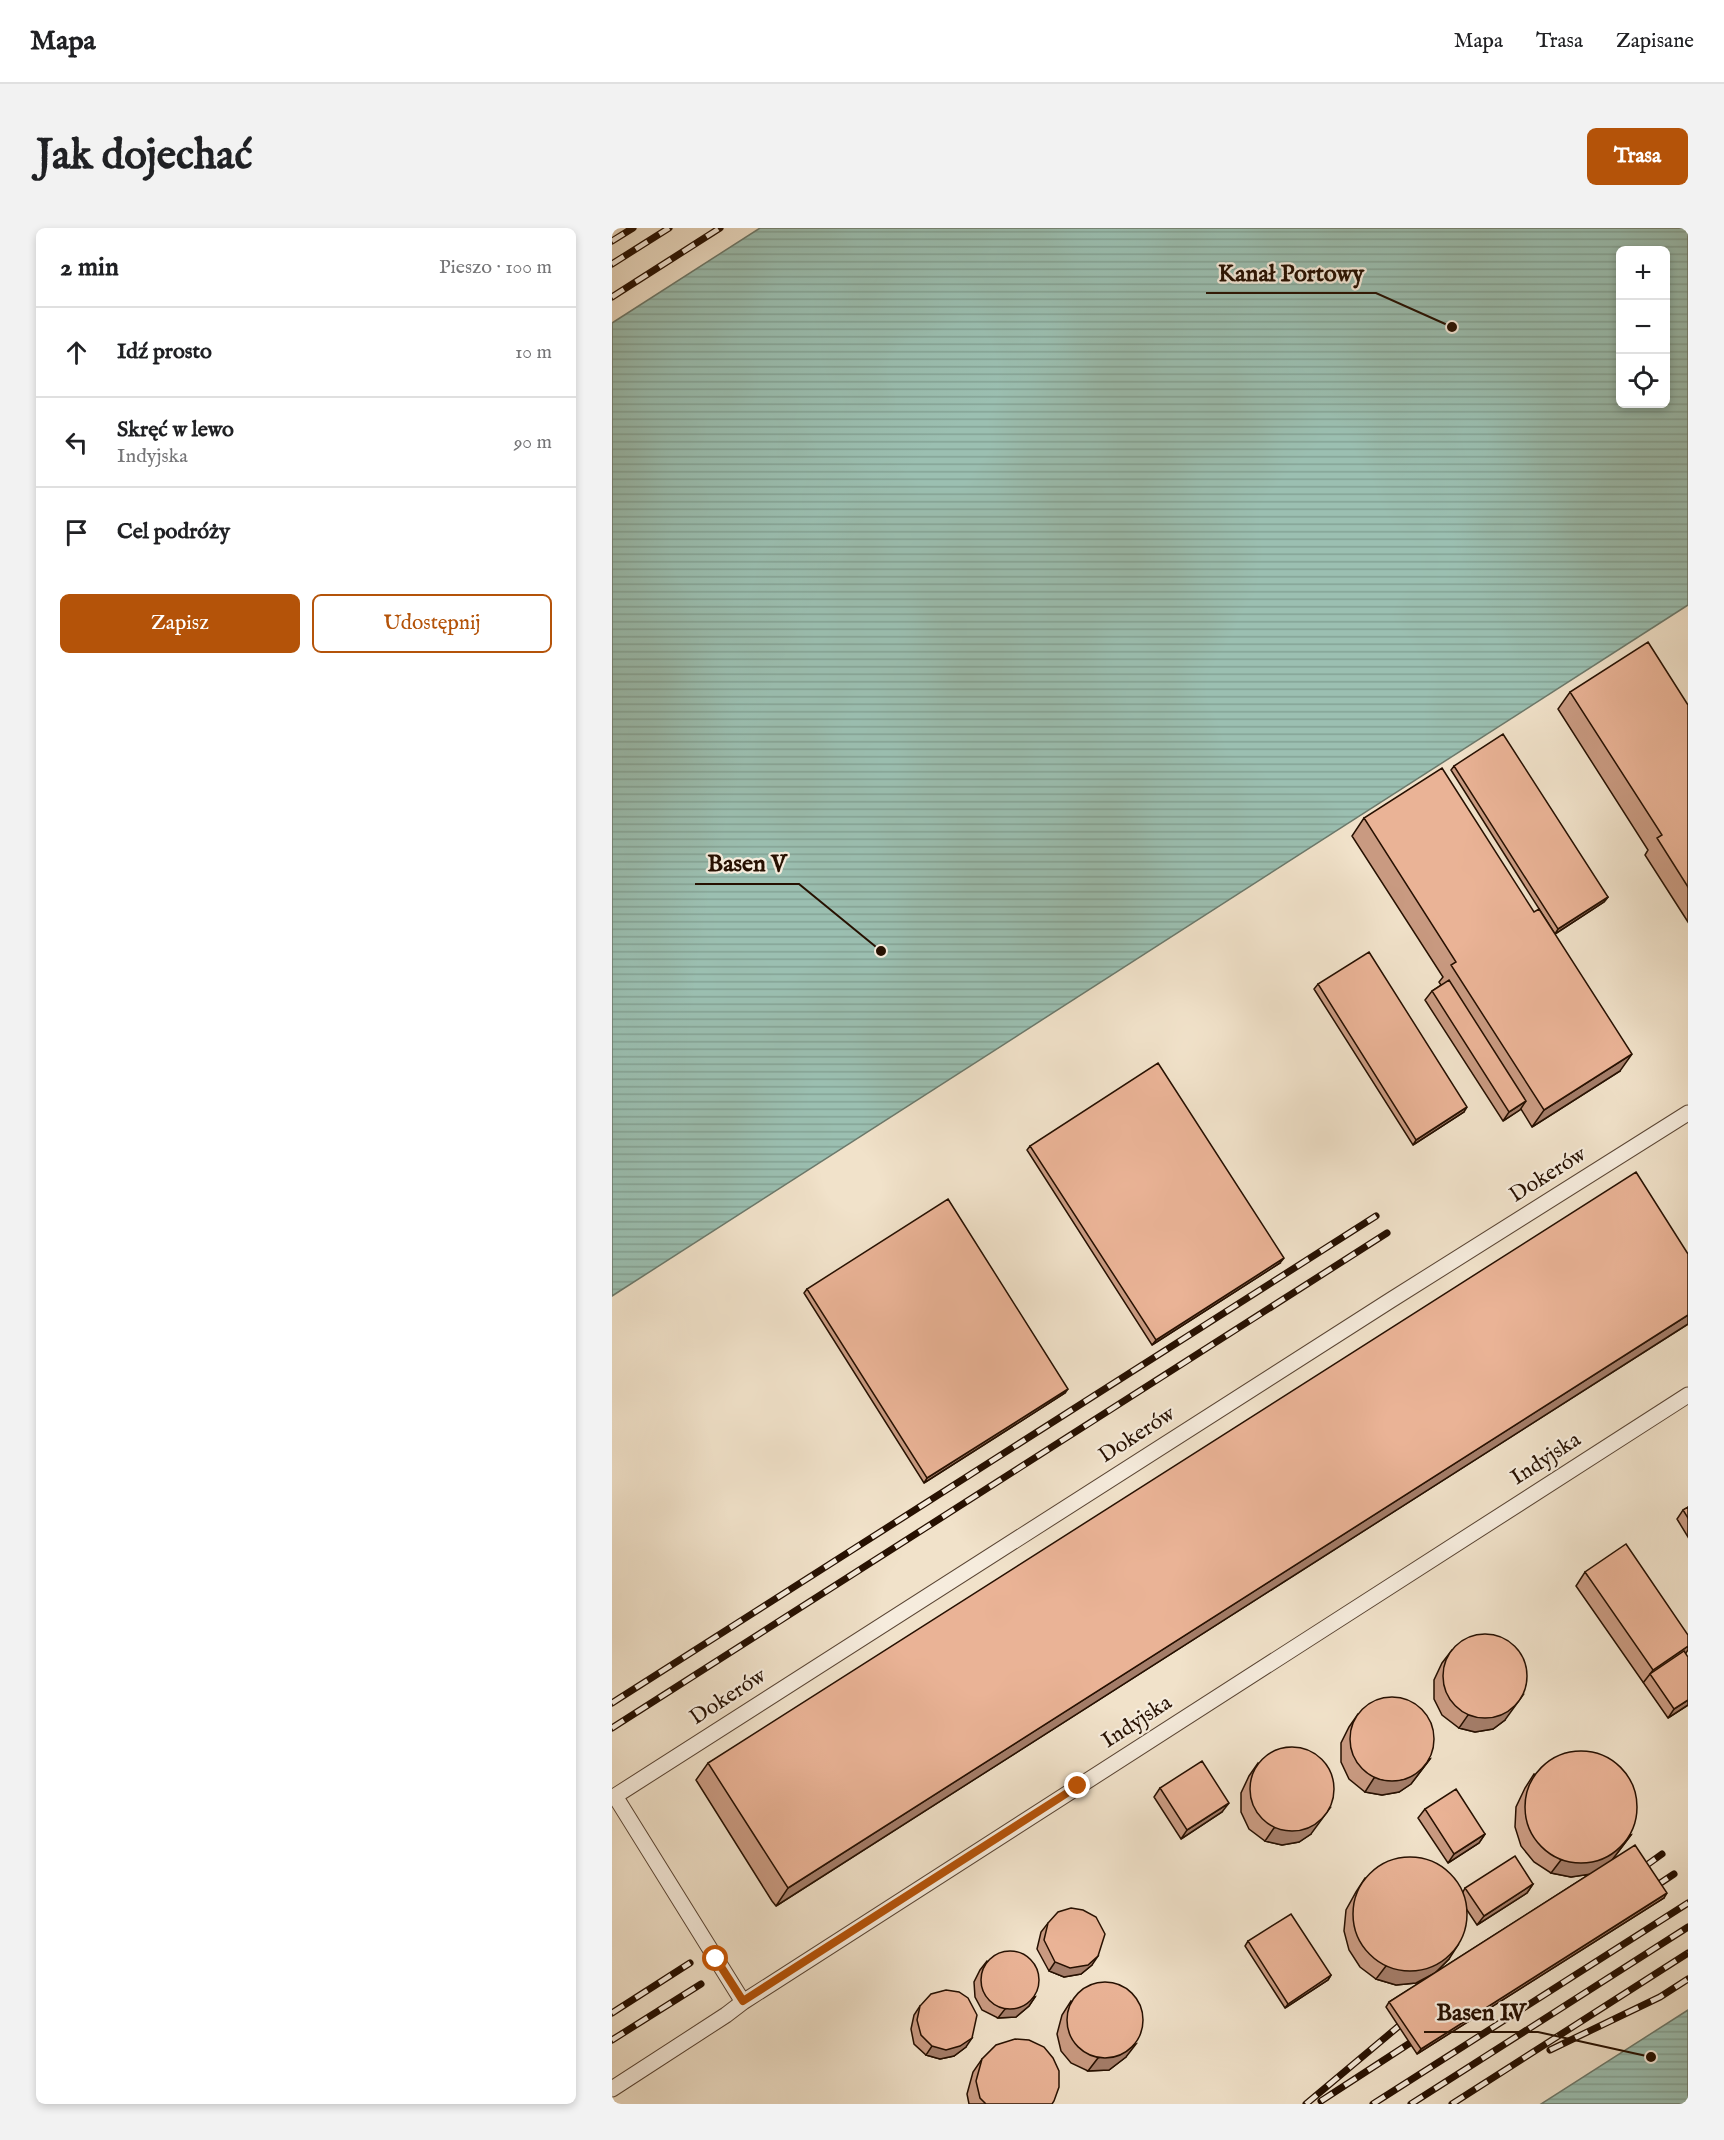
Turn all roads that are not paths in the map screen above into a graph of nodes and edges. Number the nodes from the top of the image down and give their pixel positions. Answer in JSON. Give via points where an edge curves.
{"nodes":[{"id":1,"x":1688,"y":1113,"type":"edge"},
{"id":2,"x":1688,"y":1395,"type":"edge"},
{"id":3,"x":614,"y":1797,"type":"edge"},
{"id":4,"x":743,"y":2001,"type":"junction"},
{"id":5,"x":612,"y":2089,"type":"edge"}],
"edges":[{"from":1,"to":3,"type":"lane","name":"Dokerów"},
{"from":2,"to":4,"type":"lane","name":"Indyjska"},
{"from":3,"to":4,"type":"lane"},
{"from":4,"to":5,"type":"lane","name":"Indyjska"}]}
